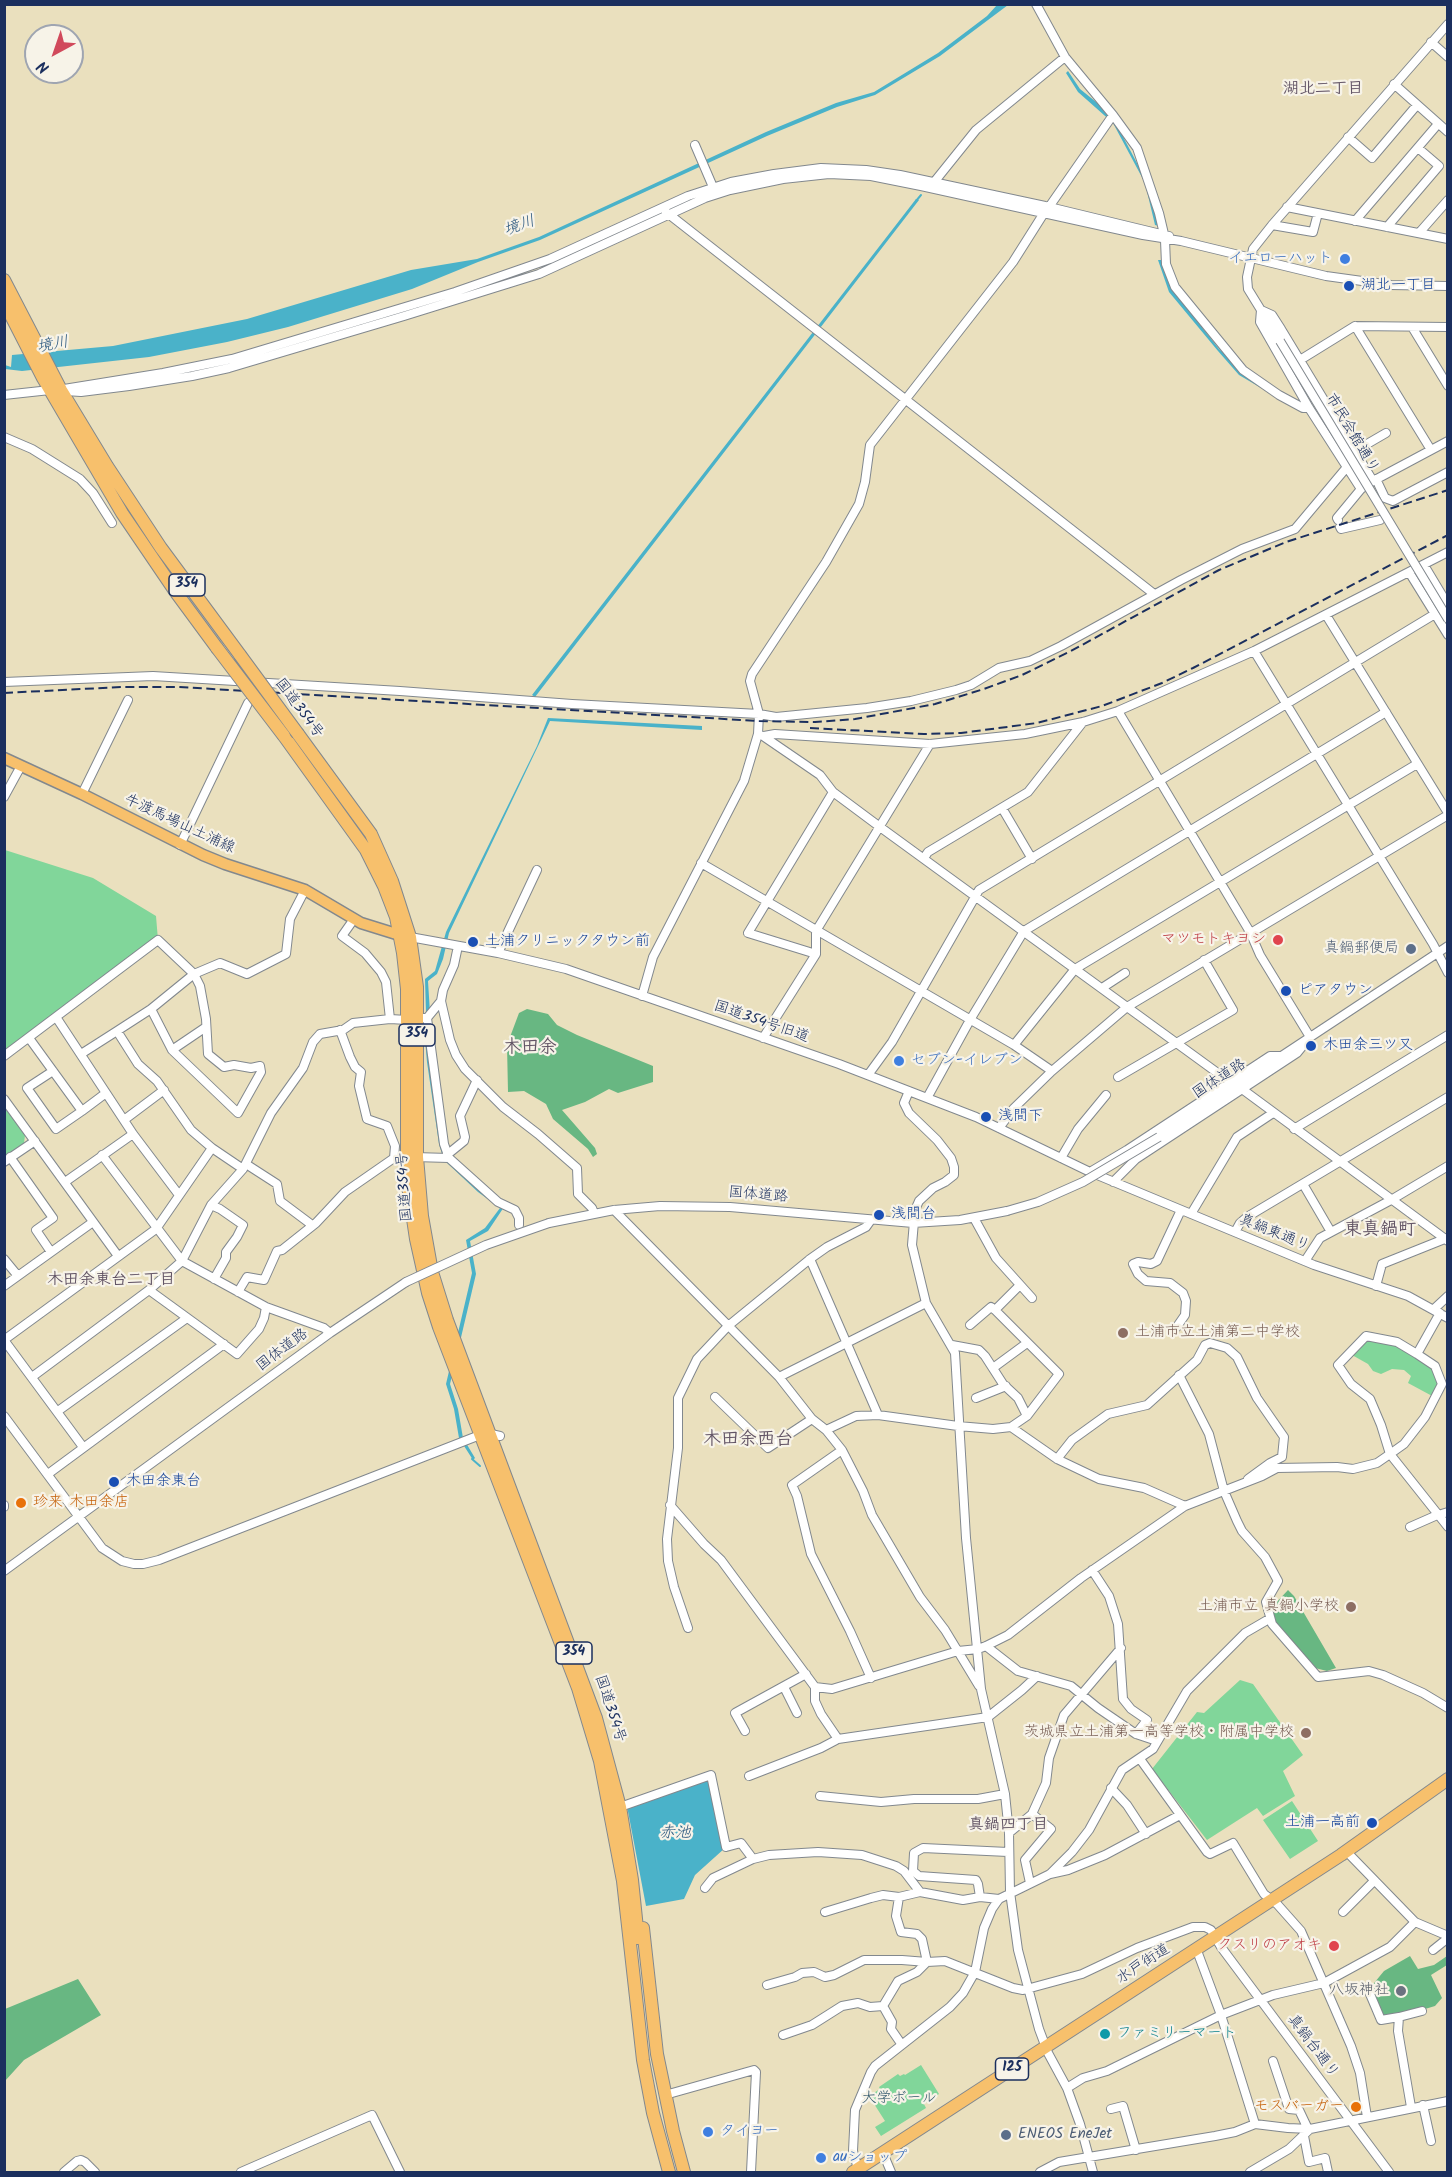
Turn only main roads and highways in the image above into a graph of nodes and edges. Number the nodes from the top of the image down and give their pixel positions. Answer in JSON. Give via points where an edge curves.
{"nodes":[{"id":1,"x":4,"y":280,"type":"edge"},
{"id":2,"x":4,"y":302,"type":"edge"},
{"id":3,"x":33,"y":349,"type":"junction"},
{"id":4,"x":56,"y":390,"type":"junction"},
{"id":5,"x":4,"y":759,"type":"edge"},
{"id":6,"x":405,"y":936,"type":"junction"},
{"id":7,"x":490,"y":1435,"type":"junction"},
{"id":8,"x":1448,"y":1779,"type":"edge"},
{"id":9,"x":628,"y":1881,"type":"junction"},
{"id":10,"x":670,"y":2169,"type":"edge"},
{"id":11,"x":855,"y":2171,"type":"edge"},
{"id":12,"x":684,"y":2172,"type":"edge"}],
"edges":[{"from":1,"to":3,"type":"highway","name":"国道354号","number":"354"},
{"from":2,"to":3,"type":"highway","name":"国道354号","number":"354"},
{"from":3,"to":4,"type":"highway","name":"国道354号","number":"354"},
{"from":4,"to":6,"type":"highway","name":"国道354号","number":"354","bridge":true,"via":[[122,513],[366,850]]},
{"from":4,"to":6,"type":"highway","name":"国道354号","number":"354","bridge":true,"via":[[137,513],[371,834],[392,881]]},
{"from":5,"to":6,"type":"main road","name":"牛渡馬場山土浦線","via":[[180,845],[305,890],[354,919]]},
{"from":6,"to":7,"type":"highway","name":"国道354号","number":"354","via":[[417,987],[406,1158],[412,1213],[428,1293],[448,1354]]},
{"from":7,"to":9,"type":"highway","name":"国道354号","number":"354","via":[[590,1725]]},
{"from":7,"to":9,"type":"highway","name":"国道354号","number":"354","via":[[583,1679],[608,1756],[620,1807]]},
{"from":8,"to":11,"type":"highway","name":"水戸街道","number":"125","via":[[1272,1900]]},
{"from":9,"to":10,"type":"highway","name":"国道354号","number":"354","via":[[647,2033]]},
{"from":9,"to":12,"type":"highway","via":[[644,1933],[650,2006],[665,2095]]}]}
